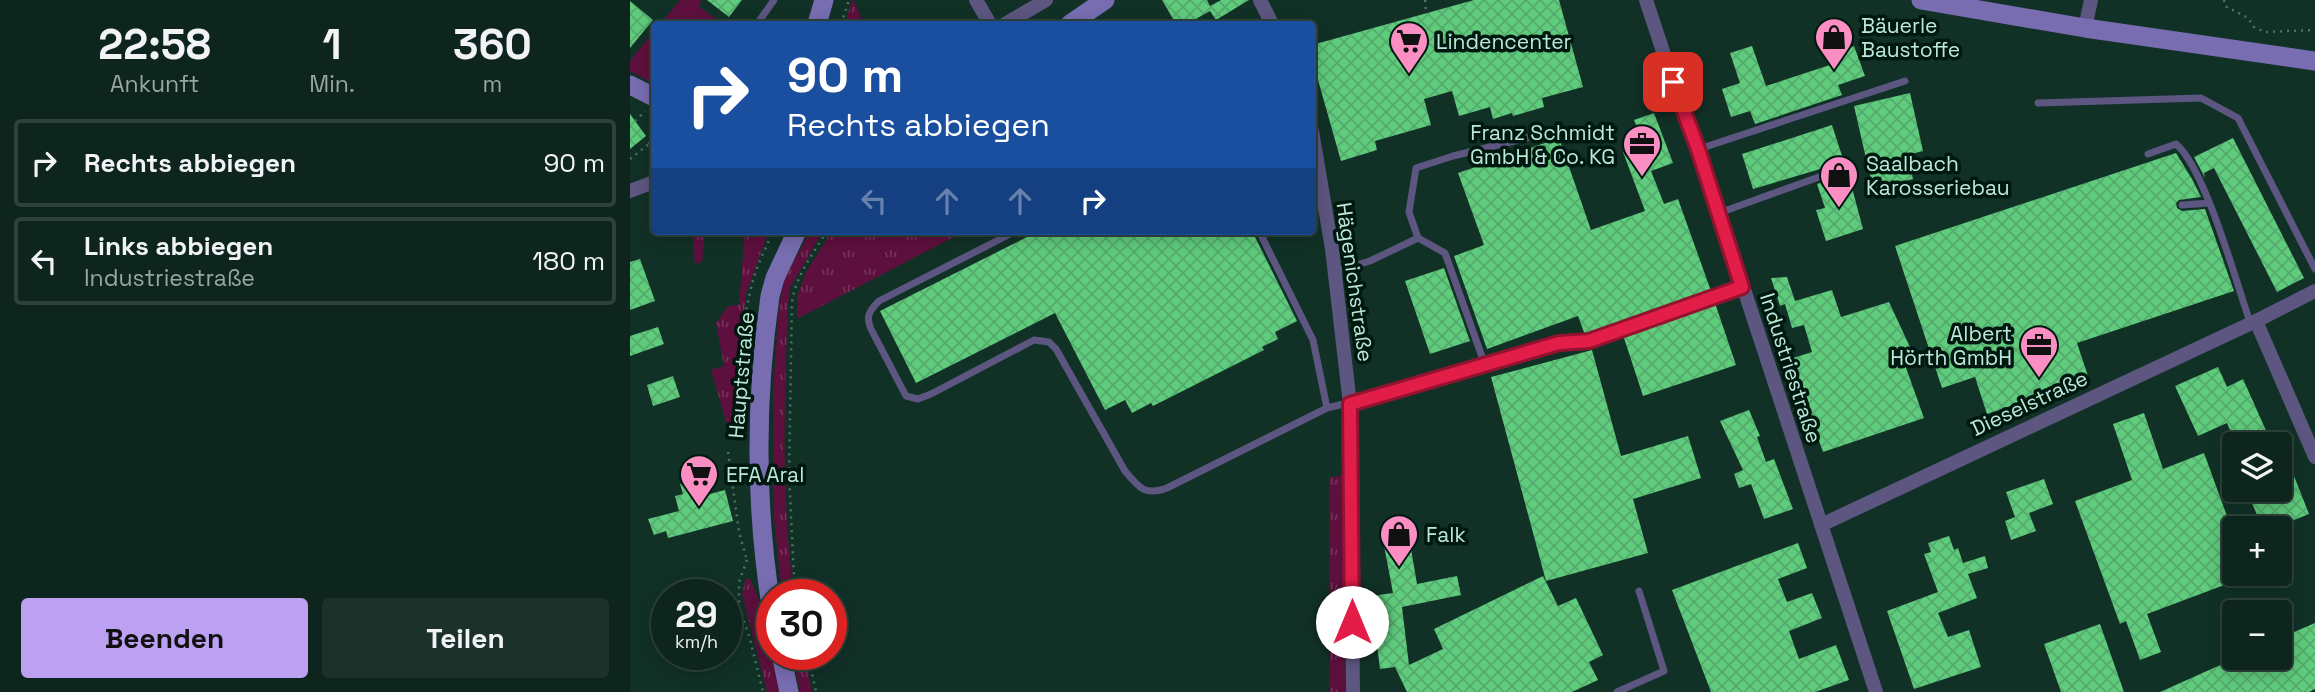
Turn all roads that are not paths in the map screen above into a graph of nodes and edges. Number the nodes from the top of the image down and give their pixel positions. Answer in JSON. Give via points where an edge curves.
{"nodes":[{"id":1,"x":774,"y":0,"type":"edge"},
{"id":2,"x":824,"y":0,"type":"edge"},
{"id":3,"x":975,"y":0,"type":"edge"},
{"id":4,"x":1046,"y":0,"type":"edge"},
{"id":5,"x":1105,"y":0,"type":"edge"},
{"id":6,"x":1259,"y":0,"type":"edge"},
{"id":7,"x":1646,"y":0,"type":"edge"},
{"id":8,"x":1657,"y":0,"type":"edge"},
{"id":9,"x":1921,"y":0,"type":"edge"},
{"id":10,"x":2091,"y":0,"type":"edge"},
{"id":11,"x":1652,"y":17,"type":"junction"},
{"id":12,"x":759,"y":21,"type":"edge"},
{"id":13,"x":818,"y":21,"type":"edge"},
{"id":14,"x":988,"y":21,"type":"edge"},
{"id":15,"x":1010,"y":21,"type":"edge"},
{"id":16,"x":1074,"y":21,"type":"edge"},
{"id":17,"x":1270,"y":21,"type":"edge"},
{"id":18,"x":2085,"y":28,"type":"junction"},
{"id":19,"x":2315,"y":61,"type":"edge"},
{"id":20,"x":1905,"y":81,"type":"dead end"},
{"id":21,"x":630,"y":85,"type":"edge"},
{"id":22,"x":651,"y":101,"type":"edge"},
{"id":23,"x":2038,"y":103,"type":"dead end"},
{"id":24,"x":1586,"y":137,"type":"dead end"},
{"id":25,"x":1698,"y":149,"type":"junction"},
{"id":26,"x":2148,"y":154,"type":"dead end"},
{"id":27,"x":1316,"y":155,"type":"edge"},
{"id":28,"x":1844,"y":168,"type":"dead end"},
{"id":29,"x":651,"y":183,"type":"edge"},
{"id":30,"x":630,"y":191,"type":"edge"},
{"id":31,"x":2209,"y":203,"type":"junction"},
{"id":32,"x":2182,"y":205,"type":"dead end"},
{"id":33,"x":1718,"y":213,"type":"junction"},
{"id":34,"x":795,"y":235,"type":"edge"},
{"id":35,"x":1008,"y":235,"type":"edge"},
{"id":36,"x":1261,"y":235,"type":"edge"},
{"id":37,"x":1418,"y":238,"type":"junction"},
{"id":38,"x":2315,"y":269,"type":"edge"},
{"id":39,"x":1335,"y":271,"type":"junction"},
{"id":40,"x":1742,"y":287,"type":"junction"},
{"id":41,"x":2315,"y":291,"type":"edge"},
{"id":42,"x":2253,"y":322,"type":"junction"},
{"id":43,"x":1485,"y":365,"type":"junction"},
{"id":44,"x":1350,"y":404,"type":"junction"},
{"id":45,"x":1327,"y":408,"type":"junction"},
{"id":46,"x":2315,"y":457,"type":"edge"},
{"id":47,"x":1821,"y":525,"type":"junction"},
{"id":48,"x":768,"y":579,"type":"edge"},
{"id":49,"x":1639,"y":591,"type":"dead end"},
{"id":50,"x":784,"y":670,"type":"edge"},
{"id":51,"x":789,"y":692,"type":"edge"},
{"id":52,"x":1353,"y":692,"type":"edge"},
{"id":53,"x":1617,"y":692,"type":"edge"},
{"id":54,"x":1876,"y":692,"type":"edge"}],
"edges":[{"from":1,"to":12,"type":"lane"},
{"from":2,"to":13,"type":"main road"},
{"from":3,"to":14,"type":"street"},
{"from":4,"to":15,"type":"street"},
{"from":5,"to":16,"type":"main road"},
{"from":6,"to":17,"type":"street"},
{"from":7,"to":11,"type":"street","name":"Industriestraße"},
{"from":8,"to":11,"type":"street"},
{"from":9,"to":18,"type":"main road"},
{"from":10,"to":18,"type":"street"},
{"from":11,"to":25,"type":"street","name":"Industriestraße"},
{"from":18,"to":19,"type":"main road"},
{"from":20,"to":25,"type":"lane"},
{"from":21,"to":22,"type":"main road"},
{"from":23,"to":38,"type":"lane","via":[[2200,98],[2238,118]]},
{"from":24,"to":37,"type":"lane","via":[[1555,131],[1416,168],[1409,212]]},
{"from":25,"to":33,"type":"street","name":"Industriestraße"},
{"from":26,"to":31,"type":"lane","via":[[2176,144],[2187,152]]},
{"from":27,"to":39,"type":"street","name":"Hägenichstraße"},
{"from":28,"to":33,"type":"lane"},
{"from":29,"to":30,"type":"street"},
{"from":31,"to":32,"type":"lane"},
{"from":31,"to":42,"type":"lane"},
{"from":33,"to":40,"type":"street","name":"Industriestraße"},
{"from":34,"to":48,"type":"main road","name":"Hauptstraße","via":[[771,296],[757,447]]},
{"from":35,"to":45,"type":"lane","via":[[879,301],[869,311],[867,321],[906,396],[931,394],[1034,340],[1049,342],[1125,471],[1139,487],[1153,493]]},
{"from":36,"to":45,"type":"lane","via":[[1313,340]]},
{"from":37,"to":39,"type":"lane","via":[[1370,261]]},
{"from":37,"to":43,"type":"lane","via":[[1445,253]]},
{"from":39,"to":44,"type":"street","name":"Hägenichstraße"},
{"from":40,"to":43,"type":"lane","via":[[1589,341],[1559,343]]},
{"from":40,"to":47,"type":"street","name":"Industriestraße"},
{"from":41,"to":42,"type":"street","name":"Dieselstraße"},
{"from":42,"to":46,"type":"street"},
{"from":42,"to":47,"type":"street","name":"Dieselstraße"},
{"from":43,"to":44,"type":"lane"},
{"from":44,"to":45,"type":"lane"},
{"from":44,"to":52,"type":"street","name":"Hägenichstraße"},
{"from":47,"to":54,"type":"street","name":"Industriestraße"},
{"from":49,"to":53,"type":"lane","via":[[1664,671]]},
{"from":50,"to":51,"type":"main road"}]}
